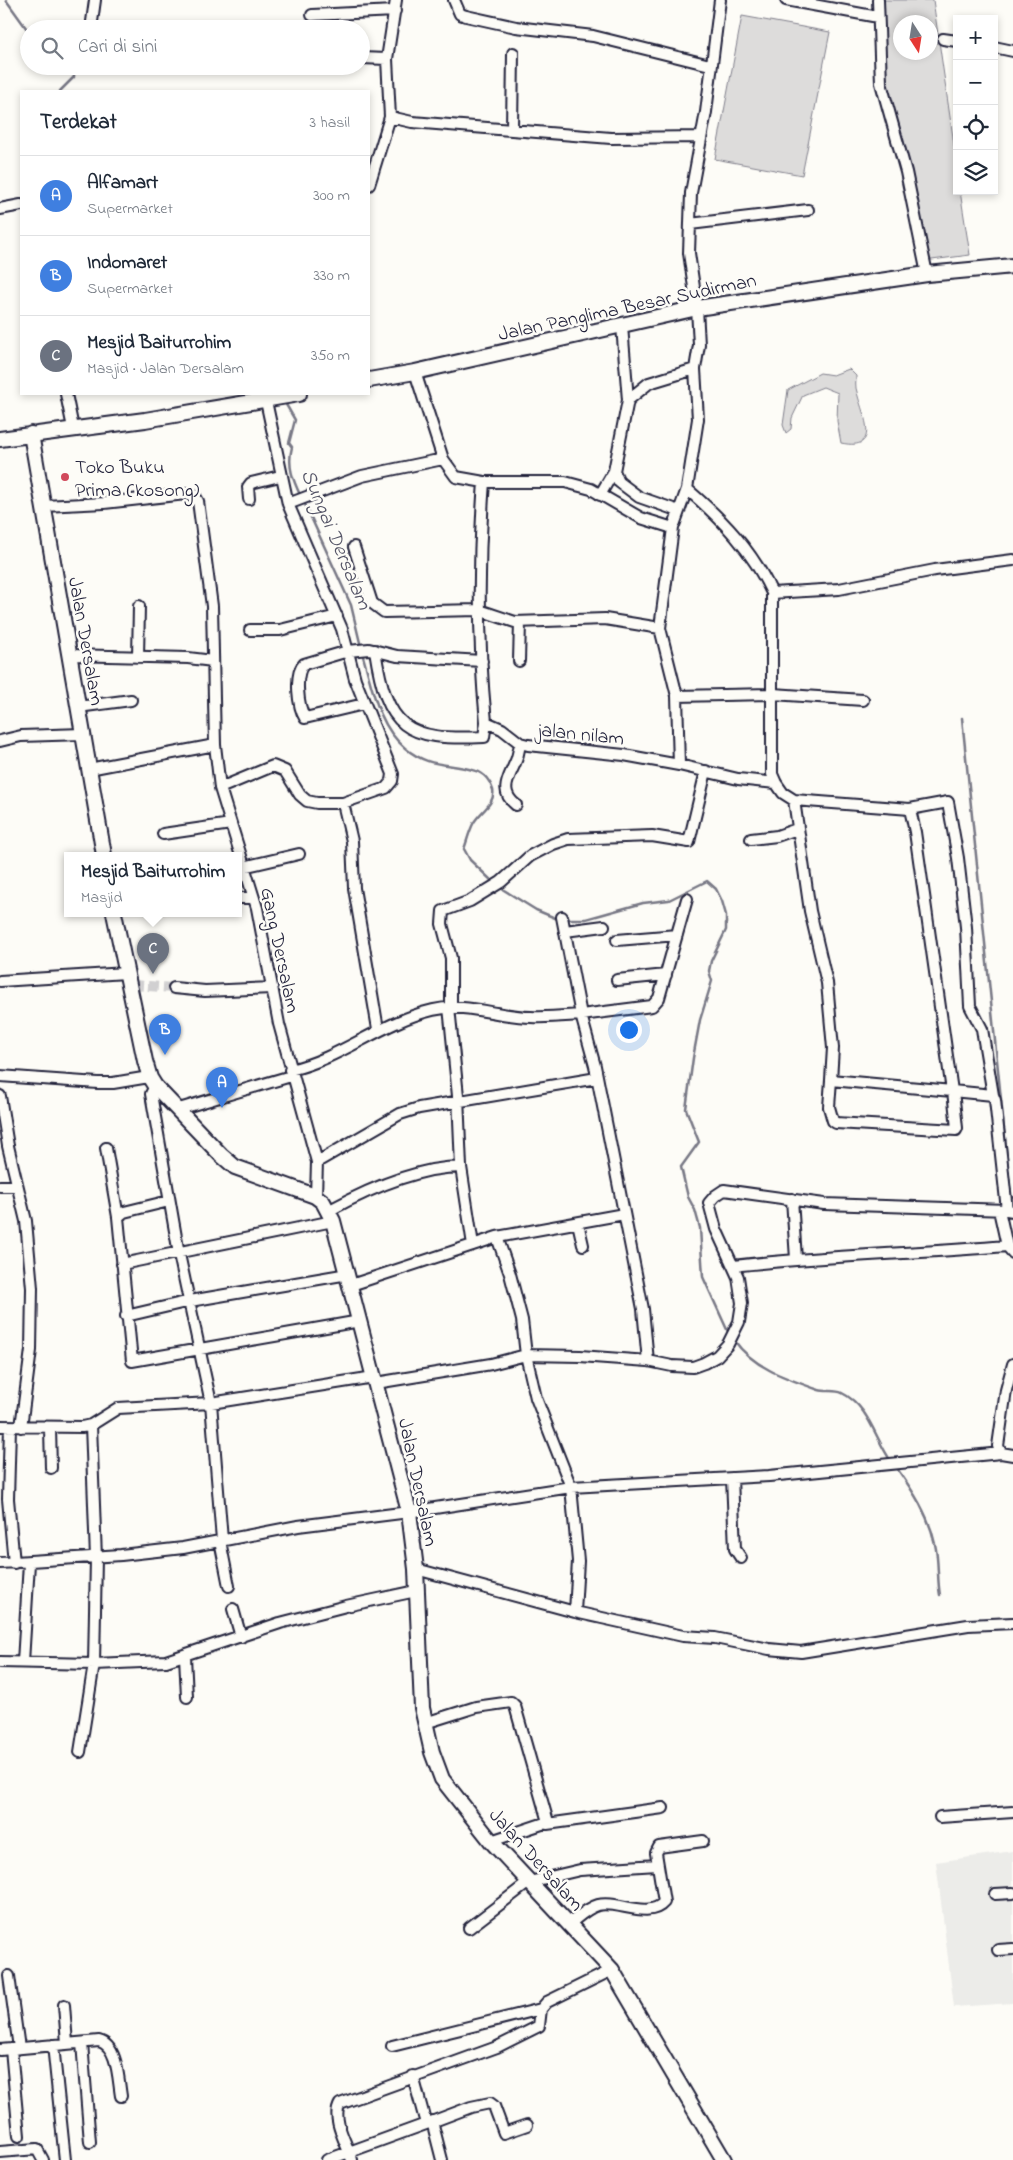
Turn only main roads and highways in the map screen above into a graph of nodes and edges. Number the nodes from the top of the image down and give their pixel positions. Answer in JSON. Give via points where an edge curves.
{"nodes":[{"id":1,"x":1013,"y":266,"type":"edge"},
{"id":2,"x":370,"y":380,"type":"edge"},
{"id":3,"x":294,"y":395,"type":"edge"},
{"id":4,"x":31,"y":434,"type":"junction"},
{"id":5,"x":0,"y":439,"type":"edge"},
{"id":6,"x":103,"y":852,"type":"edge"},
{"id":7,"x":115,"y":917,"type":"edge"},
{"id":8,"x":724,"y":2160,"type":"edge"}],
"edges":[{"from":1,"to":2,"type":"main road","name":"Jalan Panglima Besar Sudirman","via":[[927,274],[697,308]]},
{"from":3,"to":4,"type":"main road","via":[[145,420]]},
{"from":4,"to":5,"type":"main road"},
{"from":4,"to":6,"type":"main road","name":"Jalan Dersalam"},
{"from":7,"to":8,"type":"main road","name":"Jalan Dersalam","via":[[152,1081],[235,1167],[316,1196],[331,1216],[409,1512],[416,1569],[422,1708],[442,1779],[491,1842],[612,1970]]}]}
